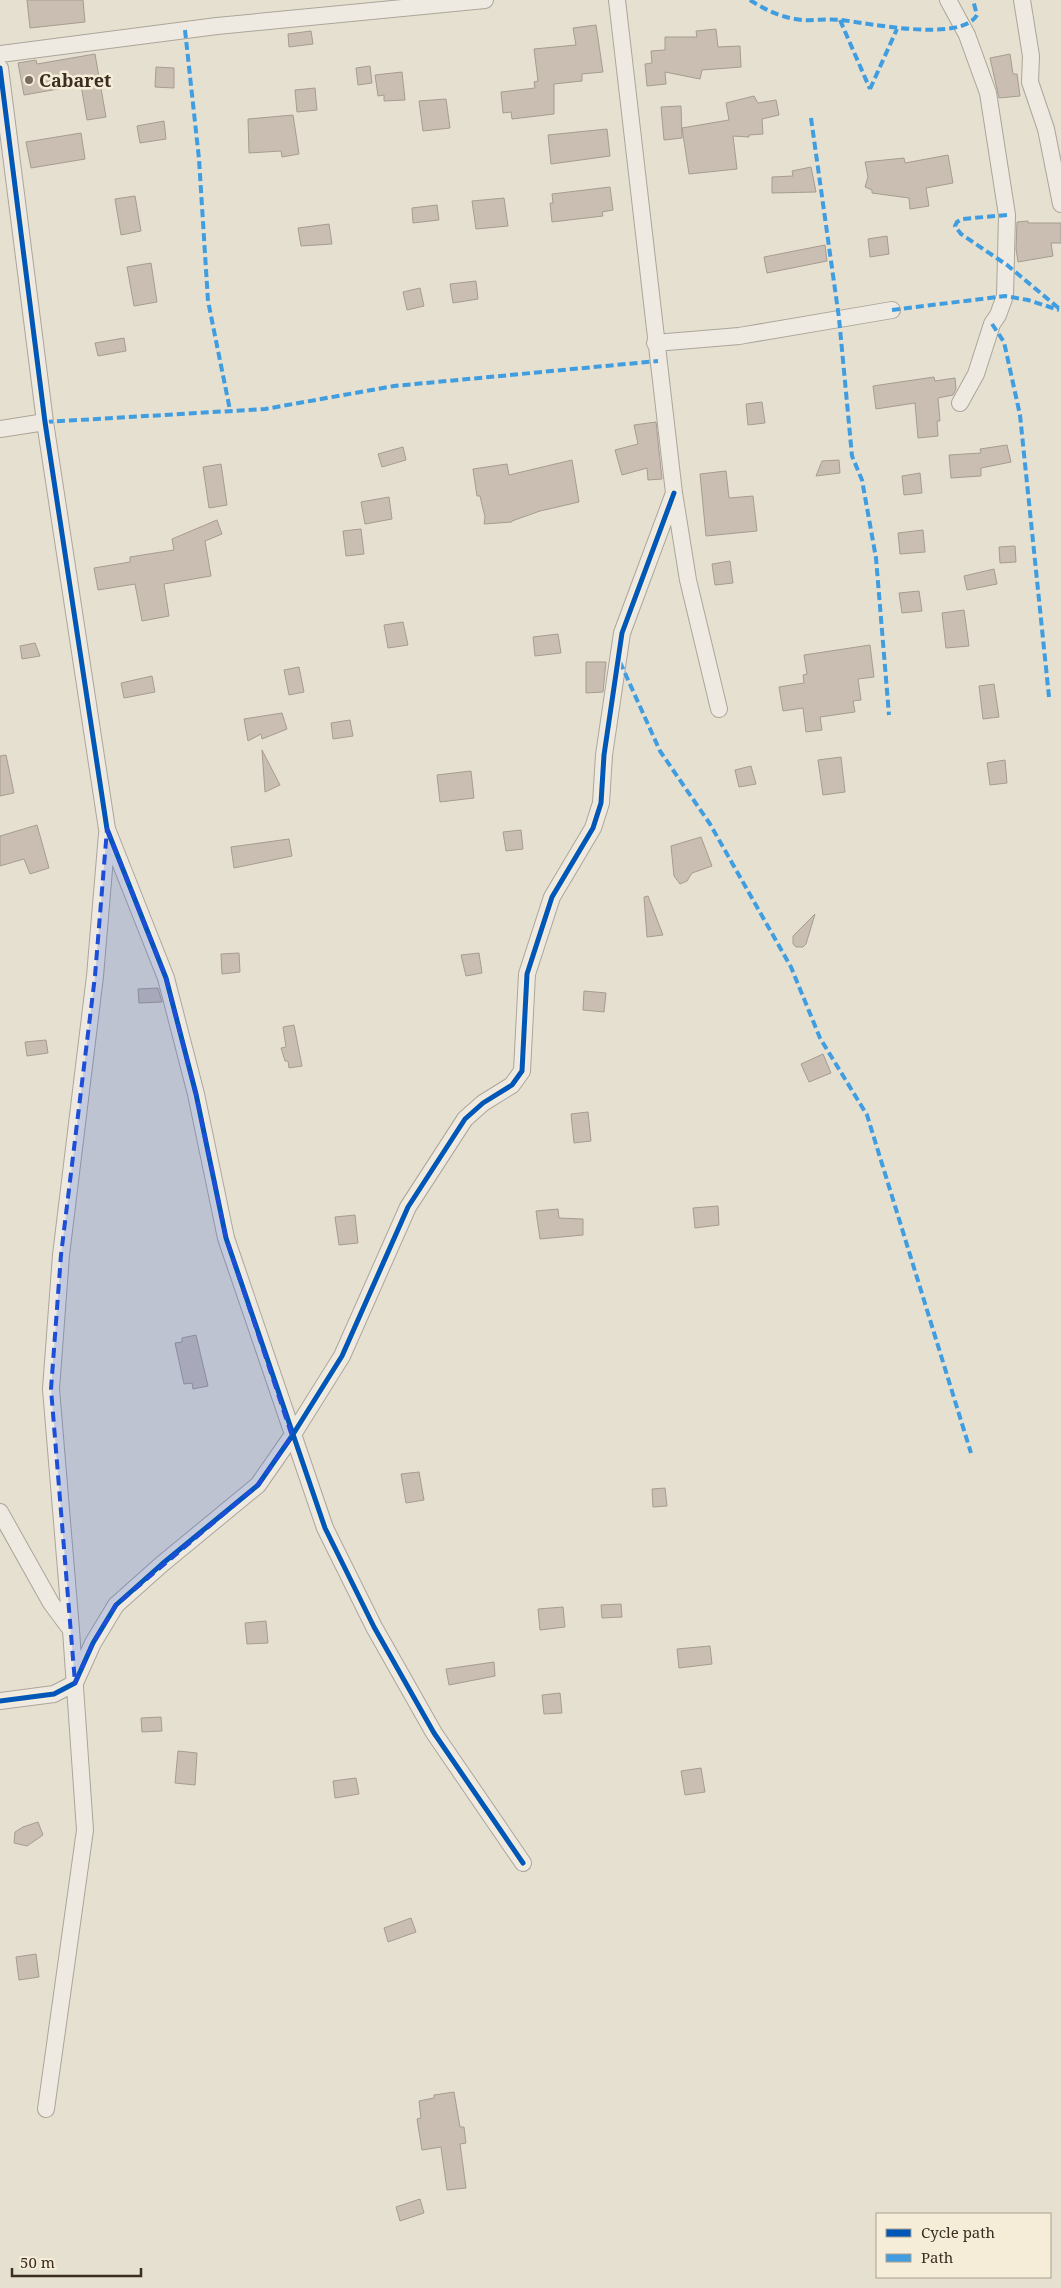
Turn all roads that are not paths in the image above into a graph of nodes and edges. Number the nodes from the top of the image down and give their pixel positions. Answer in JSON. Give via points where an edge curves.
{"nodes":[{"id":1,"x":485,"y":0,"type":"edge"},
{"id":2,"x":617,"y":0,"type":"edge"},
{"id":3,"x":948,"y":0,"type":"edge"},
{"id":4,"x":1022,"y":0,"type":"edge"},
{"id":5,"x":0,"y":54,"type":"edge"},
{"id":6,"x":0,"y":68,"type":"edge"},
{"id":7,"x":1061,"y":204,"type":"edge"},
{"id":8,"x":892,"y":310,"type":"dead end"},
{"id":9,"x":655,"y":343,"type":"junction"},
{"id":10,"x":960,"y":403,"type":"dead end"},
{"id":11,"x":45,"y":422,"type":"junction"},
{"id":12,"x":0,"y":429,"type":"edge"},
{"id":13,"x":674,"y":493,"type":"junction"},
{"id":14,"x":719,"y":709,"type":"dead end"},
{"id":15,"x":107,"y":829,"type":"junction"},
{"id":16,"x":292,"y":1436,"type":"junction"},
{"id":17,"x":0,"y":1512,"type":"edge"},
{"id":18,"x":72,"y":1630,"type":"junction"},
{"id":19,"x":75,"y":1683,"type":"junction"},
{"id":20,"x":0,"y":1701,"type":"edge"},
{"id":21,"x":523,"y":1863,"type":"dead end"},
{"id":22,"x":46,"y":2109,"type":"dead end"}],
"edges":[{"from":1,"to":5,"type":"street","via":[[217,26]]},
{"from":2,"to":9,"type":"street"},
{"from":3,"to":10,"type":"street","via":[[967,35],[988,93],[1008,215],[1005,296],[976,374]]},
{"from":4,"to":7,"type":"street","via":[[1031,56],[1030,82],[1046,129]]},
{"from":6,"to":11,"type":"street"},
{"from":8,"to":9,"type":"street","via":[[739,336]]},
{"from":9,"to":13,"type":"street"},
{"from":11,"to":12,"type":"street"},
{"from":11,"to":15,"type":"street"},
{"from":13,"to":14,"type":"street","via":[[688,580]]},
{"from":13,"to":16,"type":"street","via":[[622,633],[604,755],[601,803],[593,828],[552,897],[528,974],[522,1071],[512,1085],[465,1119],[408,1207],[342,1356]]},
{"from":15,"to":16,"type":"street","via":[[166,978],[196,1094],[226,1238]]},
{"from":15,"to":18,"type":"street","via":[[95,976],[61,1255],[51,1389]]},
{"from":16,"to":19,"type":"street","via":[[258,1485],[116,1605],[93,1643]]},
{"from":16,"to":21,"type":"street","via":[[325,1528],[374,1627],[434,1732]]},
{"from":17,"to":18,"type":"street","via":[[51,1603]]},
{"from":18,"to":19,"type":"street"},
{"from":19,"to":20,"type":"street","via":[[54,1694]]},
{"from":19,"to":22,"type":"street","via":[[85,1830]]}]}
